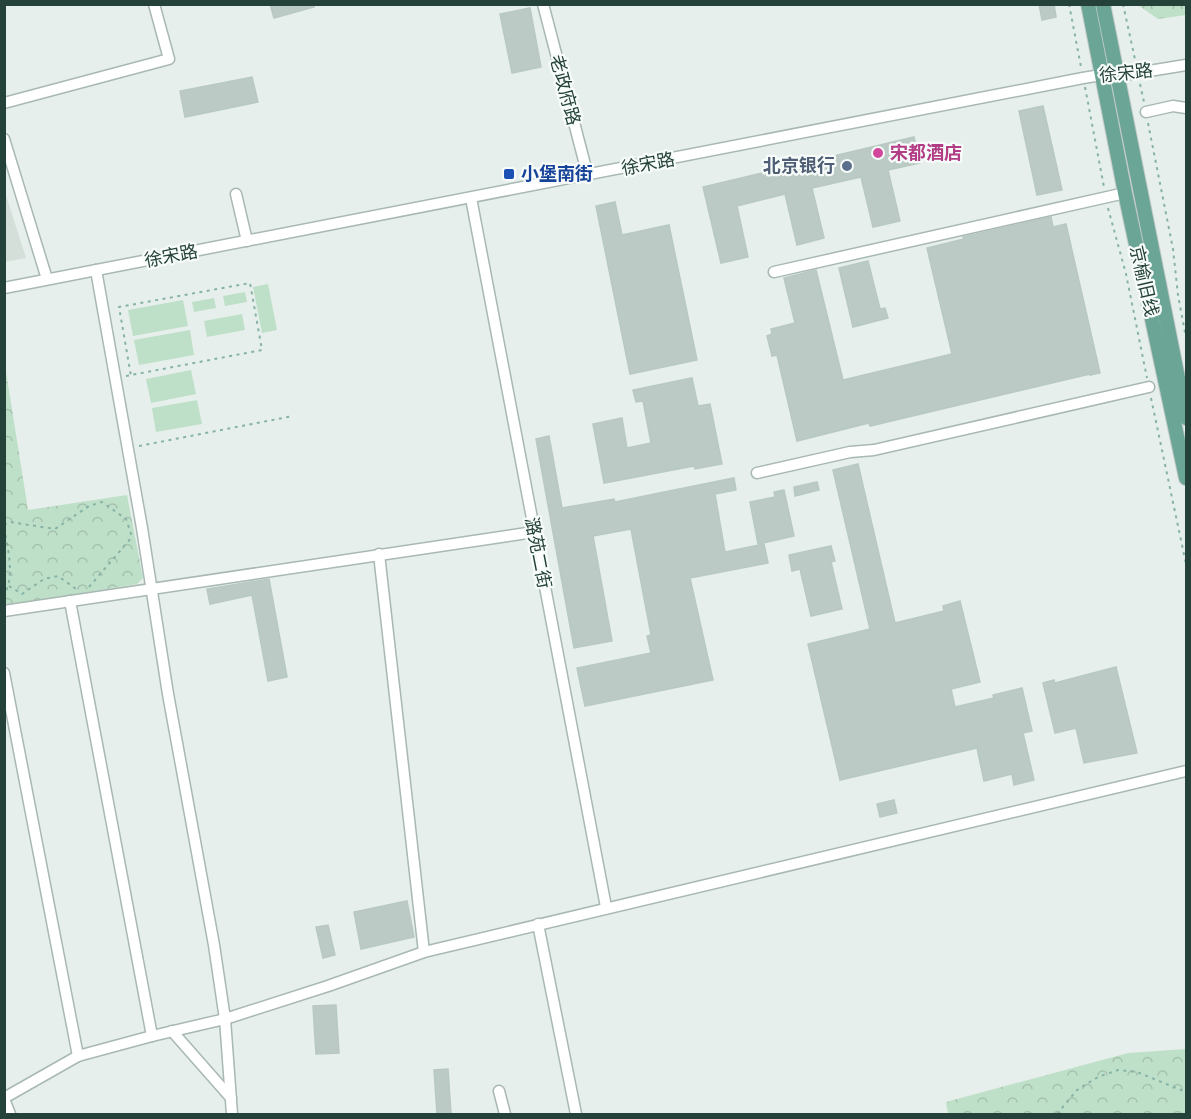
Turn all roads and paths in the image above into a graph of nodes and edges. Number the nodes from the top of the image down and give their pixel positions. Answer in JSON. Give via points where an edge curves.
{"nodes":[{"id":1,"x":154,"y":4,"type":"edge"},
{"id":2,"x":543,"y":4,"type":"edge"},
{"id":3,"x":1069,"y":4,"type":"edge"},
{"id":4,"x":1088,"y":4,"type":"edge"},
{"id":5,"x":1103,"y":4,"type":"edge"},
{"id":6,"x":1123,"y":4,"type":"edge"},
{"id":7,"x":1186,"y":65,"type":"edge"},
{"id":8,"x":1138,"y":73,"type":"junction"},
{"id":9,"x":1101,"y":75,"type":"junction"},
{"id":10,"x":1118,"y":76,"type":"junction"},
{"id":11,"x":1083,"y":78,"type":"junction"},
{"id":12,"x":4,"y":103,"type":"edge"},
{"id":13,"x":1186,"y":108,"type":"edge"},
{"id":14,"x":1146,"y":112,"type":"junction"},
{"id":15,"x":4,"y":139,"type":"edge"},
{"id":16,"x":588,"y":176,"type":"junction"},
{"id":17,"x":1125,"y":193,"type":"junction"},
{"id":18,"x":236,"y":194,"type":"dead end"},
{"id":19,"x":1105,"y":197,"type":"junction"},
{"id":20,"x":471,"y":198,"type":"junction"},
{"id":21,"x":247,"y":241,"type":"junction"},
{"id":22,"x":96,"y":270,"type":"junction"},
{"id":23,"x":774,"y":272,"type":"dead end"},
{"id":24,"x":47,"y":279,"type":"junction"},
{"id":25,"x":4,"y":288,"type":"edge"},
{"id":26,"x":1186,"y":338,"type":"edge"},
{"id":27,"x":131,"y":375,"type":"junction"},
{"id":28,"x":115,"y":379,"type":"junction"},
{"id":29,"x":1149,"y":387,"type":"junction"},
{"id":30,"x":293,"y":416,"type":"dead end"},
{"id":31,"x":1186,"y":418,"type":"edge"},
{"id":32,"x":127,"y":448,"type":"junction"},
{"id":33,"x":757,"y":473,"type":"dead end"},
{"id":34,"x":1186,"y":478,"type":"edge"},
{"id":35,"x":4,"y":526,"type":"edge"},
{"id":36,"x":142,"y":528,"type":"junction"},
{"id":37,"x":534,"y":532,"type":"junction"},
{"id":38,"x":132,"y":537,"type":"junction"},
{"id":39,"x":379,"y":554,"type":"junction"},
{"id":40,"x":1186,"y":564,"type":"edge"},
{"id":41,"x":9,"y":586,"type":"junction"},
{"id":42,"x":152,"y":590,"type":"junction"},
{"id":43,"x":4,"y":594,"type":"edge"},
{"id":44,"x":76,"y":601,"type":"junction"},
{"id":45,"x":4,"y":611,"type":"edge"},
{"id":46,"x":4,"y":673,"type":"edge"},
{"id":47,"x":1186,"y":771,"type":"edge"},
{"id":48,"x":606,"y":907,"type":"junction"},
{"id":49,"x":538,"y":924,"type":"junction"},
{"id":50,"x":424,"y":951,"type":"junction"},
{"id":51,"x":225,"y":1019,"type":"junction"},
{"id":52,"x":172,"y":1031,"type":"junction"},
{"id":53,"x":152,"y":1036,"type":"junction"},
{"id":54,"x":78,"y":1056,"type":"junction"},
{"id":55,"x":499,"y":1090,"type":"dead end"},
{"id":56,"x":1186,"y":1092,"type":"edge"},
{"id":57,"x":4,"y":1098,"type":"edge"},
{"id":58,"x":231,"y":1099,"type":"junction"},
{"id":59,"x":10,"y":1114,"type":"edge"},
{"id":60,"x":232,"y":1114,"type":"edge"},
{"id":61,"x":505,"y":1114,"type":"edge"},
{"id":62,"x":576,"y":1114,"type":"edge"},
{"id":63,"x":1057,"y":1114,"type":"edge"}],
"edges":[{"from":1,"to":12,"type":"street","via":[[169,59]]},
{"from":2,"to":16,"type":"street","name":"老政府路"},
{"from":3,"to":11,"type":"path","name":"京榆旧线"},
{"from":4,"to":9,"type":"main road","name":"京榆旧线"},
{"from":5,"to":10,"type":"main road","name":"京榆旧线"},
{"from":6,"to":8,"type":"path","name":"京榆旧线"},
{"from":7,"to":8,"type":"street","name":"徐宋路"},
{"from":8,"to":10,"type":"street","name":"徐宋路"},
{"from":8,"to":14,"type":"path","name":"京榆旧线"},
{"from":9,"to":10,"type":"street","name":"徐宋路"},
{"from":9,"to":11,"type":"street","name":"徐宋路"},
{"from":9,"to":17,"type":"main road","name":"京榆旧线"},
{"from":10,"to":31,"type":"main road","name":"京榆旧线"},
{"from":11,"to":16,"type":"street","name":"徐宋路"},
{"from":11,"to":19,"type":"path","name":"京榆旧线"},
{"from":13,"to":14,"type":"street","via":[[1173,106]]},
{"from":14,"to":26,"type":"path","name":"京榆旧线"},
{"from":15,"to":24,"type":"street"},
{"from":16,"to":20,"type":"street","name":"徐宋路"},
{"from":17,"to":19,"type":"street"},
{"from":17,"to":34,"type":"main road","name":"京榆旧线"},
{"from":18,"to":21,"type":"street"},
{"from":19,"to":23,"type":"street"},
{"from":19,"to":29,"type":"path","name":"京榆旧线","via":[[1126,274]]},
{"from":20,"to":21,"type":"street","name":"徐宋路"},
{"from":20,"to":37,"type":"street","name":"潞苑二街"},
{"from":21,"to":22,"type":"street","name":"徐宋路"},
{"from":22,"to":24,"type":"street","name":"徐宋路"},
{"from":22,"to":28,"type":"street"},
{"from":24,"to":25,"type":"street","name":"徐宋路"},
{"from":27,"to":27,"type":"path","via":[[262,350],[250,283],[119,307]]},
{"from":27,"to":28,"type":"path"},
{"from":28,"to":32,"type":"street"},
{"from":29,"to":33,"type":"street"},
{"from":29,"to":40,"type":"path","name":"京榆旧线"},
{"from":30,"to":32,"type":"path"},
{"from":32,"to":36,"type":"street"},
{"from":35,"to":38,"type":"path","via":[[10,522],[55,529],[88,506],[102,502],[126,519]]},
{"from":35,"to":41,"type":"path","via":[[9,549]]},
{"from":36,"to":38,"type":"path"},
{"from":36,"to":42,"type":"street"},
{"from":37,"to":39,"type":"street"},
{"from":37,"to":48,"type":"street","name":"潞苑二街"},
{"from":38,"to":44,"type":"path"},
{"from":39,"to":42,"type":"street"},
{"from":39,"to":50,"type":"street"},
{"from":41,"to":43,"type":"path"},
{"from":41,"to":44,"type":"path","via":[[22,594],[44,579],[58,576],[76,588]]},
{"from":42,"to":44,"type":"street"},
{"from":42,"to":51,"type":"street"},
{"from":44,"to":45,"type":"street"},
{"from":44,"to":53,"type":"street"},
{"from":46,"to":54,"type":"street"},
{"from":47,"to":48,"type":"street"},
{"from":48,"to":49,"type":"street"},
{"from":49,"to":50,"type":"street"},
{"from":49,"to":62,"type":"street"},
{"from":50,"to":51,"type":"street"},
{"from":51,"to":52,"type":"street"},
{"from":51,"to":58,"type":"street"},
{"from":52,"to":53,"type":"street"},
{"from":52,"to":58,"type":"street"},
{"from":53,"to":54,"type":"street"},
{"from":54,"to":57,"type":"street"},
{"from":55,"to":61,"type":"street"},
{"from":56,"to":63,"type":"path","via":[[1137,1072],[1118,1070],[1077,1090]]},
{"from":57,"to":59,"type":"street"},
{"from":58,"to":60,"type":"street"}]}
